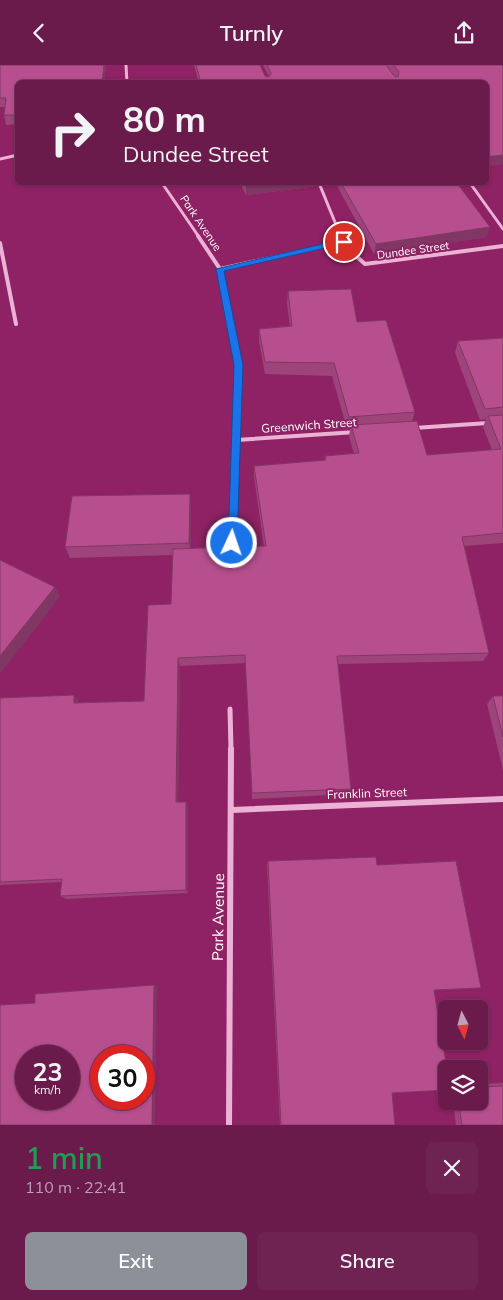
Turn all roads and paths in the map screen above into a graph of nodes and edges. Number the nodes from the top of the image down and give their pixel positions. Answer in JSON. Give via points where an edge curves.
{"nodes":[{"id":1,"x":126,"y":65,"type":"edge"},
{"id":2,"x":127,"y":80,"type":"edge"},
{"id":3,"x":15,"y":156,"type":"edge"},
{"id":4,"x":0,"y":159,"type":"edge"},
{"id":5,"x":163,"y":185,"type":"edge"},
{"id":6,"x":321,"y":185,"type":"edge"},
{"id":7,"x":471,"y":185,"type":"edge"},
{"id":8,"x":503,"y":229,"type":"edge"},
{"id":9,"x":344,"y":242,"type":"junction"},
{"id":10,"x":0,"y":243,"type":"edge"},
{"id":11,"x":503,"y":245,"type":"edge"},
{"id":12,"x":220,"y":269,"type":"junction"},
{"id":13,"x":16,"y":324,"type":"dead end"},
{"id":14,"x":503,"y":423,"type":"edge"},
{"id":15,"x":404,"y":429,"type":"edge"},
{"id":16,"x":365,"y":431,"type":"edge"},
{"id":17,"x":236,"y":440,"type":"junction"},
{"id":18,"x":232,"y":543,"type":"dead end"},
{"id":19,"x":230,"y":709,"type":"dead end"},
{"id":20,"x":503,"y":799,"type":"edge"},
{"id":21,"x":232,"y":810,"type":"junction"},
{"id":22,"x":229,"y":1125,"type":"edge"}],
"edges":[{"from":1,"to":2,"type":"street"},
{"from":3,"to":4,"type":"street"},
{"from":5,"to":12,"type":"street","name":"Park Avenue"},
{"from":6,"to":9,"type":"street","name":"Dundee Street"},
{"from":7,"to":8,"type":"street"},
{"from":9,"to":11,"type":"street","name":"Dundee Street","via":[[355,259],[365,264]]},
{"from":9,"to":12,"type":"street"},
{"from":10,"to":13,"type":"street"},
{"from":12,"to":17,"type":"street","name":"Park Avenue","via":[[239,365]]},
{"from":14,"to":15,"type":"street"},
{"from":16,"to":17,"type":"street","name":"Greenwich Street"},
{"from":17,"to":18,"type":"street","name":"Park Avenue"},
{"from":19,"to":21,"type":"street","name":"Park Avenue"},
{"from":20,"to":21,"type":"street","name":"Franklin Street"},
{"from":21,"to":22,"type":"street","name":"Park Avenue"}]}
